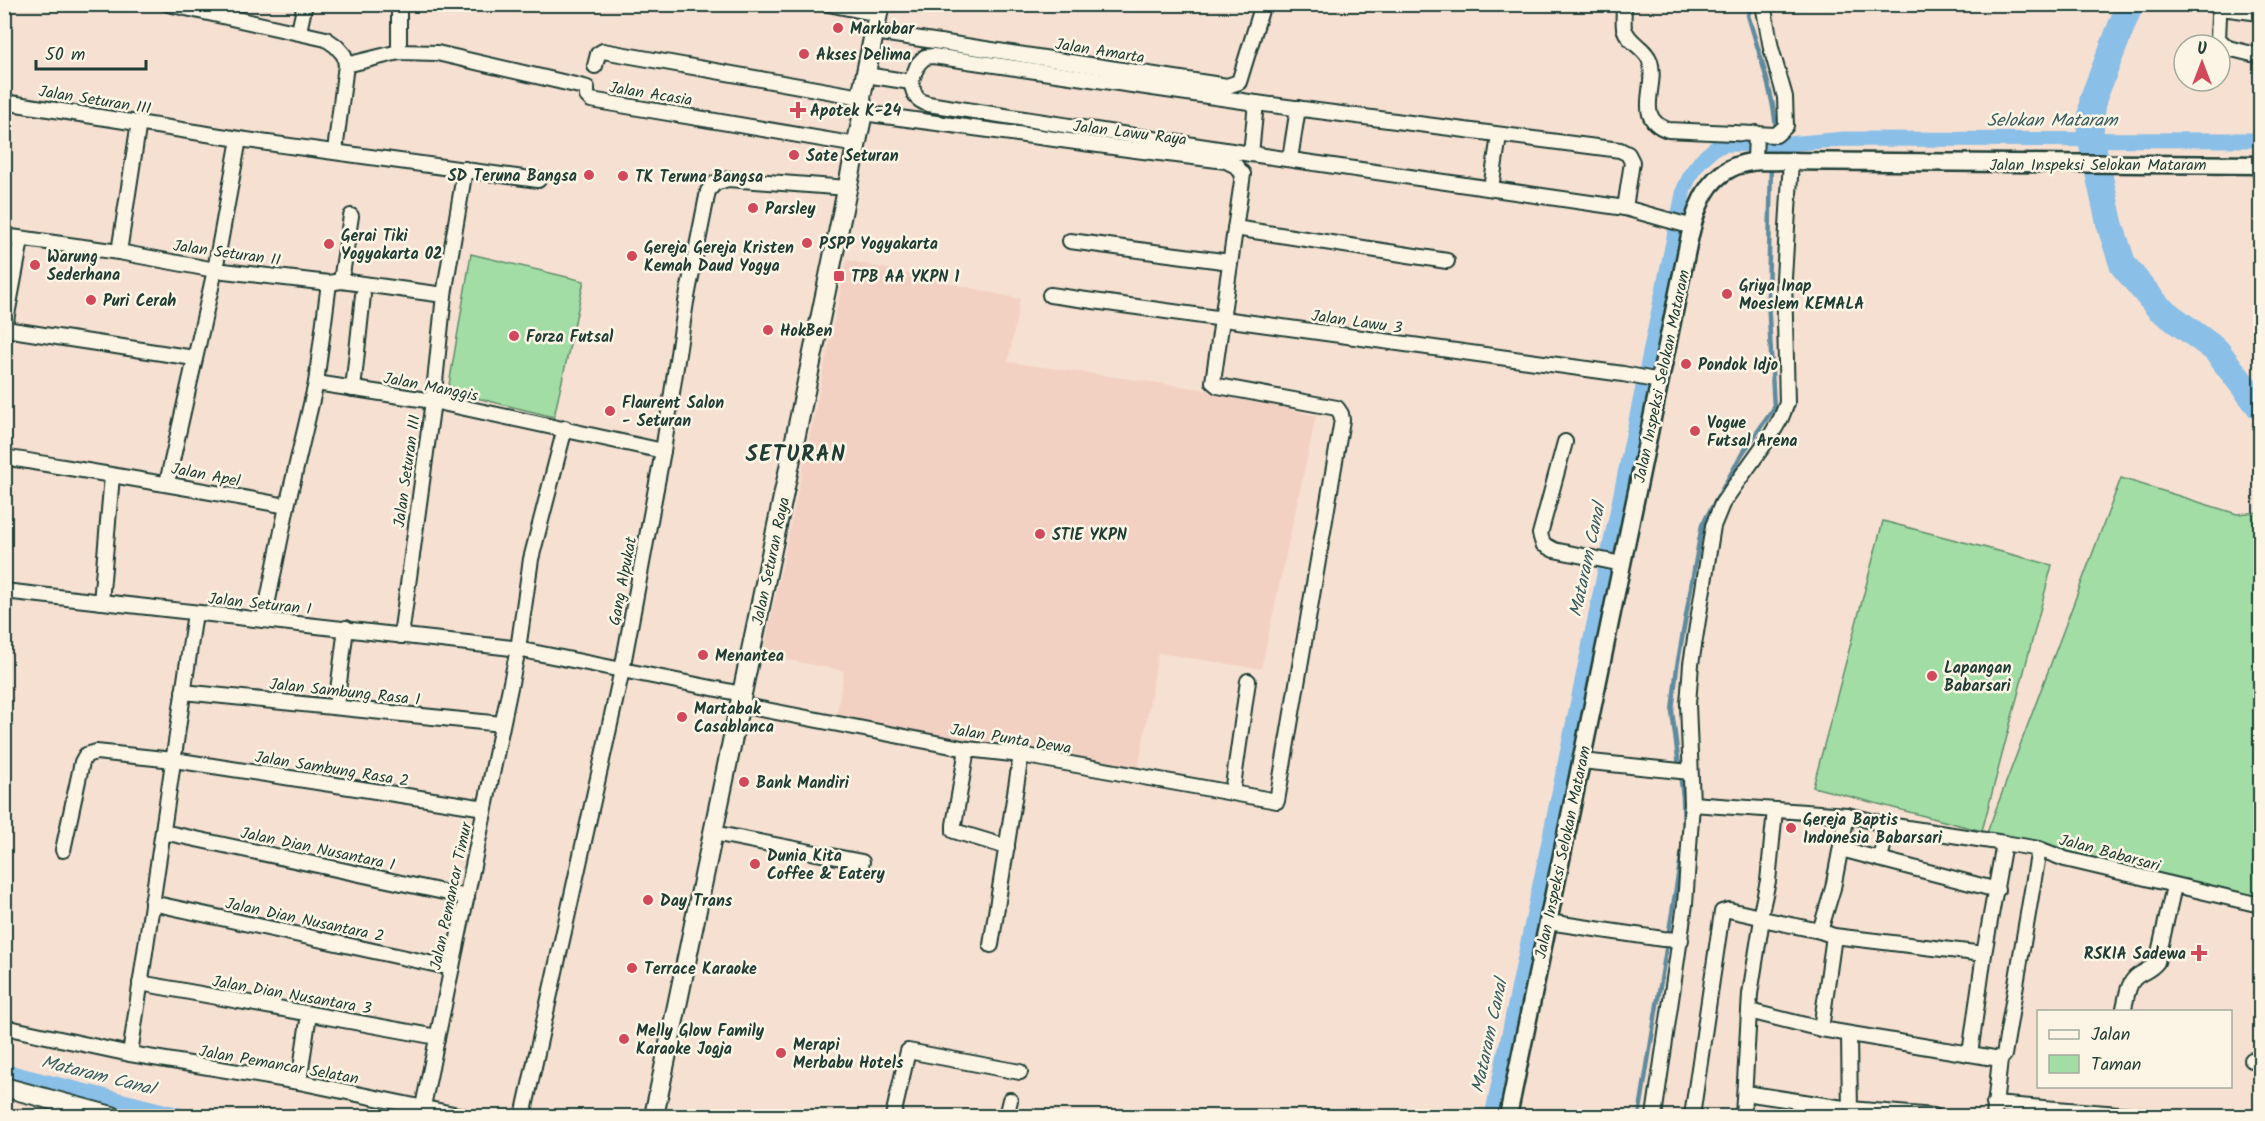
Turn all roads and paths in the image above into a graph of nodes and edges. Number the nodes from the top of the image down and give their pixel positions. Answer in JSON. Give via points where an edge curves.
{"nodes":[{"id":1,"x":168,"y":4,"type":"edge"},
{"id":2,"x":305,"y":4,"type":"edge"},
{"id":3,"x":399,"y":4,"type":"edge"},
{"id":4,"x":828,"y":4,"type":"edge"},
{"id":5,"x":1263,"y":4,"type":"edge"},
{"id":6,"x":1624,"y":4,"type":"edge"},
{"id":7,"x":1763,"y":4,"type":"edge"},
{"id":8,"x":2221,"y":7,"type":"edge"},
{"id":9,"x":2260,"y":13,"type":"edge"},
{"id":10,"x":878,"y":17,"type":"edge"},
{"id":11,"x":299,"y":31,"type":"junction"},
{"id":12,"x":399,"y":52,"type":"junction"},
{"id":13,"x":2260,"y":56,"type":"edge"},
{"id":14,"x":346,"y":65,"type":"junction"},
{"id":15,"x":595,"y":66,"type":"dead end"},
{"id":16,"x":866,"y":75,"type":"junction"},
{"id":17,"x":911,"y":82,"type":"junction"},
{"id":18,"x":4,"y":102,"type":"edge"},
{"id":19,"x":1256,"y":103,"type":"junction"},
{"id":20,"x":862,"y":105,"type":"junction"},
{"id":21,"x":1298,"y":108,"type":"junction"},
{"id":22,"x":139,"y":122,"type":"junction"},
{"id":23,"x":1499,"y":136,"type":"junction"},
{"id":24,"x":239,"y":139,"type":"junction"},
{"id":25,"x":857,"y":145,"type":"junction"},
{"id":26,"x":1757,"y":149,"type":"junction"},
{"id":27,"x":335,"y":151,"type":"junction"},
{"id":28,"x":1251,"y":154,"type":"junction"},
{"id":29,"x":1290,"y":159,"type":"junction"},
{"id":30,"x":1787,"y":161,"type":"junction"},
{"id":31,"x":2260,"y":165,"type":"edge"},
{"id":32,"x":465,"y":169,"type":"junction"},
{"id":33,"x":538,"y":180,"type":"dead end"},
{"id":34,"x":848,"y":188,"type":"junction"},
{"id":35,"x":1491,"y":188,"type":"junction"},
{"id":36,"x":1625,"y":208,"type":"junction"},
{"id":37,"x":351,"y":216,"type":"dead end"},
{"id":38,"x":1688,"y":225,"type":"junction"},
{"id":39,"x":1235,"y":228,"type":"junction"},
{"id":40,"x":4,"y":236,"type":"edge"},
{"id":41,"x":21,"y":240,"type":"junction"},
{"id":42,"x":1070,"y":241,"type":"dead end"},
{"id":43,"x":119,"y":252,"type":"junction"},
{"id":44,"x":1447,"y":261,"type":"dead end"},
{"id":45,"x":1230,"y":262,"type":"junction"},
{"id":46,"x":215,"y":270,"type":"junction"},
{"id":47,"x":335,"y":282,"type":"junction"},
{"id":48,"x":363,"y":295,"type":"dead end"},
{"id":49,"x":444,"y":295,"type":"junction"},
{"id":50,"x":1050,"y":295,"type":"dead end"},
{"id":51,"x":1222,"y":319,"type":"junction"},
{"id":52,"x":5,"y":330,"type":"edge"},
{"id":53,"x":194,"y":358,"type":"junction"},
{"id":54,"x":1656,"y":380,"type":"junction"},
{"id":55,"x":316,"y":383,"type":"junction"},
{"id":56,"x":353,"y":389,"type":"junction"},
{"id":57,"x":433,"y":401,"type":"junction"},
{"id":58,"x":566,"y":428,"type":"junction"},
{"id":59,"x":1565,"y":442,"type":"dead end"},
{"id":60,"x":663,"y":451,"type":"junction"},
{"id":61,"x":4,"y":457,"type":"edge"},
{"id":62,"x":112,"y":476,"type":"junction"},
{"id":63,"x":167,"y":483,"type":"junction"},
{"id":64,"x":287,"y":506,"type":"junction"},
{"id":65,"x":1617,"y":563,"type":"junction"},
{"id":66,"x":4,"y":591,"type":"edge"},
{"id":67,"x":101,"y":602,"type":"junction"},
{"id":68,"x":195,"y":613,"type":"junction"},
{"id":69,"x":264,"y":620,"type":"junction"},
{"id":70,"x":346,"y":628,"type":"junction"},
{"id":71,"x":401,"y":636,"type":"junction"},
{"id":72,"x":515,"y":649,"type":"junction"},
{"id":73,"x":622,"y":670,"type":"junction"},
{"id":74,"x":1248,"y":681,"type":"dead end"},
{"id":75,"x":183,"y":693,"type":"junction"},
{"id":76,"x":741,"y":699,"type":"junction"},
{"id":77,"x":336,"y":706,"type":"junction"},
{"id":78,"x":502,"y":724,"type":"junction"},
{"id":79,"x":967,"y":749,"type":"junction"},
{"id":80,"x":1021,"y":755,"type":"junction"},
{"id":81,"x":174,"y":760,"type":"junction"},
{"id":82,"x":1581,"y":761,"type":"junction"},
{"id":83,"x":1686,"y":772,"type":"junction"},
{"id":84,"x":1232,"y":793,"type":"junction"},
{"id":85,"x":1277,"y":801,"type":"joint"},
{"id":86,"x":1692,"y":804,"type":"junction"},
{"id":87,"x":485,"y":808,"type":"junction"},
{"id":88,"x":1775,"y":810,"type":"junction"},
{"id":89,"x":1847,"y":816,"type":"junction"},
{"id":90,"x":1888,"y":825,"type":"junction"},
{"id":91,"x":163,"y":832,"type":"junction"},
{"id":92,"x":714,"y":833,"type":"junction"},
{"id":93,"x":2004,"y":843,"type":"junction"},
{"id":94,"x":1007,"y":847,"type":"junction"},
{"id":95,"x":1841,"y":849,"type":"junction"},
{"id":96,"x":2040,"y":849,"type":"junction"},
{"id":97,"x":63,"y":850,"type":"dead end"},
{"id":98,"x":1880,"y":859,"type":"junction"},
{"id":99,"x":862,"y":862,"type":"dead end"},
{"id":100,"x":2174,"y":886,"type":"junction"},
{"id":101,"x":1997,"y":890,"type":"junction"},
{"id":102,"x":467,"y":897,"type":"junction"},
{"id":103,"x":152,"y":903,"type":"junction"},
{"id":104,"x":2260,"y":905,"type":"edge"},
{"id":105,"x":1548,"y":922,"type":"junction"},
{"id":106,"x":1820,"y":931,"type":"junction"},
{"id":107,"x":1834,"y":936,"type":"junction"},
{"id":108,"x":1672,"y":940,"type":"junction"},
{"id":109,"x":991,"y":945,"type":"dead end"},
{"id":110,"x":1984,"y":954,"type":"junction"},
{"id":111,"x":452,"y":968,"type":"junction"},
{"id":112,"x":140,"y":983,"type":"junction"},
{"id":113,"x":2123,"y":1010,"type":"edge"},
{"id":114,"x":1749,"y":1011,"type":"junction"},
{"id":115,"x":309,"y":1014,"type":"junction"},
{"id":116,"x":4,"y":1027,"type":"edge"},
{"id":117,"x":1821,"y":1029,"type":"junction"},
{"id":118,"x":1849,"y":1034,"type":"junction"},
{"id":119,"x":437,"y":1036,"type":"junction"},
{"id":120,"x":130,"y":1054,"type":"junction"},
{"id":121,"x":1970,"y":1054,"type":"junction"},
{"id":122,"x":2002,"y":1057,"type":"junction"},
{"id":123,"x":1020,"y":1072,"type":"dead end"},
{"id":124,"x":299,"y":1082,"type":"junction"},
{"id":125,"x":4,"y":1087,"type":"edge"},
{"id":126,"x":1745,"y":1093,"type":"junction"},
{"id":127,"x":1010,"y":1100,"type":"dead end"},
{"id":128,"x":1994,"y":1110,"type":"edge"},
{"id":129,"x":422,"y":1112,"type":"edge"},
{"id":130,"x":1850,"y":1113,"type":"edge"},
{"id":131,"x":112,"y":1116,"type":"edge"},
{"id":132,"x":464,"y":1116,"type":"edge"},
{"id":133,"x":523,"y":1116,"type":"edge"},
{"id":134,"x":654,"y":1116,"type":"edge"},
{"id":135,"x":893,"y":1116,"type":"edge"},
{"id":136,"x":1006,"y":1116,"type":"edge"},
{"id":137,"x":1508,"y":1116,"type":"edge"},
{"id":138,"x":1654,"y":1116,"type":"edge"},
{"id":139,"x":1692,"y":1116,"type":"edge"},
{"id":140,"x":1743,"y":1116,"type":"edge"},
{"id":141,"x":1934,"y":1116,"type":"edge"},
{"id":142,"x":2144,"y":1116,"type":"edge"}],
"edges":[{"from":1,"to":11,"type":"street"},
{"from":2,"to":11,"type":"street"},
{"from":3,"to":12,"type":"street"},
{"from":4,"to":10,"type":"street"},
{"from":5,"to":10,"type":"street","name":"Jalan Amarta","via":[[1239,82],[1227,86]]},
{"from":6,"to":26,"type":"street","via":[[1624,28],[1650,62],[1648,112],[1652,121],[1668,130]]},
{"from":7,"to":26,"type":"street","via":[[1787,120],[1780,133]]},
{"from":8,"to":9,"type":"street"},
{"from":8,"to":13,"type":"street","via":[[2218,39],[2228,48]]},
{"from":10,"to":16,"type":"main road","name":"Jalan Seturan Raya"},
{"from":11,"to":14,"type":"street","via":[[336,46]]},
{"from":12,"to":14,"type":"street","name":"Jalan Acasia"},
{"from":12,"to":25,"type":"street","name":"Jalan Acasia","via":[[437,53],[584,87],[591,100]]},
{"from":14,"to":27,"type":"street"},
{"from":15,"to":20,"type":"street","via":[[603,51]]},
{"from":16,"to":17,"type":"street"},
{"from":16,"to":20,"type":"main road","name":"Jalan Seturan Raya"},
{"from":17,"to":19,"type":"street","via":[[918,64],[933,56]]},
{"from":17,"to":28,"type":"street","via":[[914,96],[928,104]]},
{"from":18,"to":22,"type":"street","name":"Jalan Seturan III"},
{"from":19,"to":21,"type":"street"},
{"from":19,"to":28,"type":"street"},
{"from":20,"to":25,"type":"main road","name":"Jalan Seturan Raya"},
{"from":20,"to":39,"type":"street","name":"Jalan Lawu Raya","via":[[1123,149],[1226,160],[1243,174]]},
{"from":21,"to":23,"type":"street"},
{"from":21,"to":29,"type":"street"},
{"from":22,"to":24,"type":"street","name":"Jalan Seturan III"},
{"from":22,"to":43,"type":"street"},
{"from":23,"to":35,"type":"street"},
{"from":23,"to":36,"type":"street","via":[[1628,153],[1632,162]]},
{"from":24,"to":27,"type":"street","name":"Jalan Seturan III"},
{"from":24,"to":46,"type":"street"},
{"from":25,"to":34,"type":"main road","name":"Jalan Seturan Raya"},
{"from":26,"to":30,"type":"street","name":"Jalan Inspeksi Selokan Mataram"},
{"from":26,"to":38,"type":"street","name":"Jalan Inspeksi Selokan Mataram","via":[[1713,180]]},
{"from":27,"to":32,"type":"street","name":"Jalan Seturan III"},
{"from":28,"to":29,"type":"street"},
{"from":29,"to":35,"type":"street"},
{"from":30,"to":31,"type":"street","name":"Jalan Inspeksi Selokan Mataram"},
{"from":30,"to":83,"type":"street","via":[[1787,403],[1772,435],[1732,488],[1713,526],[1691,664]]},
{"from":32,"to":33,"type":"street","name":"Jalan Seturan III"},
{"from":32,"to":49,"type":"street","name":"Jalan Seturan III"},
{"from":34,"to":60,"type":"street","name":"Gang Alpukat","via":[[728,179],[715,183],[708,191]]},
{"from":34,"to":76,"type":"main road","name":"Jalan Seturan Raya"},
{"from":35,"to":36,"type":"street"},
{"from":36,"to":38,"type":"street"},
{"from":37,"to":47,"type":"street"},
{"from":38,"to":54,"type":"street","name":"Jalan Inspeksi Selokan Mataram"},
{"from":39,"to":44,"type":"street"},
{"from":39,"to":45,"type":"street","name":"Jalan Lawu Raya"},
{"from":40,"to":41,"type":"street","name":"Jalan Seturan II"},
{"from":41,"to":43,"type":"street","name":"Jalan Seturan II"},
{"from":41,"to":52,"type":"street"},
{"from":42,"to":45,"type":"street"},
{"from":43,"to":46,"type":"street","name":"Jalan Seturan II"},
{"from":45,"to":51,"type":"street","name":"Jalan Lawu Raya"},
{"from":46,"to":47,"type":"street","name":"Jalan Seturan II"},
{"from":46,"to":53,"type":"street"},
{"from":47,"to":49,"type":"street","name":"Jalan Seturan II"},
{"from":47,"to":55,"type":"street"},
{"from":48,"to":56,"type":"street"},
{"from":49,"to":57,"type":"street","name":"Jalan Seturan III"},
{"from":50,"to":51,"type":"street","name":"Jalan Lawu 3"},
{"from":51,"to":54,"type":"street","name":"Jalan Lawu 3"},
{"from":51,"to":85,"type":"street","name":"Jalan Lawu Raya","via":[[1213,382],[1337,408],[1342,420]]},
{"from":52,"to":53,"type":"street"},
{"from":53,"to":63,"type":"street"},
{"from":54,"to":65,"type":"street","name":"Jalan Inspeksi Selokan Mataram"},
{"from":55,"to":56,"type":"street","name":"Jalan Manggis"},
{"from":55,"to":64,"type":"street"},
{"from":56,"to":57,"type":"street","name":"Jalan Manggis"},
{"from":57,"to":58,"type":"street","name":"Jalan Manggis"},
{"from":57,"to":71,"type":"street","name":"Jalan Seturan III"},
{"from":58,"to":60,"type":"street","name":"Jalan Manggis"},
{"from":58,"to":72,"type":"street","name":"Jalan Pemancar Timur","via":[[531,559]]},
{"from":59,"to":65,"type":"street","via":[[1540,534],[1543,544],[1554,550]]},
{"from":60,"to":73,"type":"street","name":"Gang Alpukat"},
{"from":61,"to":62,"type":"street","name":"Jalan Apel"},
{"from":62,"to":63,"type":"street","name":"Jalan Apel"},
{"from":62,"to":67,"type":"street"},
{"from":63,"to":64,"type":"street","name":"Jalan Apel"},
{"from":64,"to":69,"type":"street"},
{"from":65,"to":82,"type":"street","name":"Jalan Inspeksi Selokan Mataram"},
{"from":66,"to":67,"type":"street","name":"Jalan Seturan I"},
{"from":67,"to":68,"type":"street","name":"Jalan Seturan I"},
{"from":68,"to":69,"type":"street","name":"Jalan Seturan I"},
{"from":68,"to":75,"type":"street"},
{"from":69,"to":70,"type":"street","name":"Jalan Seturan I"},
{"from":70,"to":71,"type":"street","name":"Jalan Seturan I"},
{"from":70,"to":77,"type":"street"},
{"from":71,"to":72,"type":"street","name":"Jalan Seturan I"},
{"from":72,"to":73,"type":"street"},
{"from":72,"to":78,"type":"street","name":"Jalan Pemancar Timur"},
{"from":73,"to":76,"type":"street"},
{"from":73,"to":133,"type":"street","name":"Gang Alpukat"},
{"from":74,"to":84,"type":"street"},
{"from":75,"to":77,"type":"street","name":"Jalan Sambung Rasa 1"},
{"from":75,"to":81,"type":"street"},
{"from":76,"to":79,"type":"street","name":"Jalan Punta Dewa"},
{"from":76,"to":92,"type":"main road","name":"Jalan Seturan Raya"},
{"from":77,"to":78,"type":"street","name":"Jalan Sambung Rasa 1"},
{"from":78,"to":87,"type":"street","name":"Jalan Pemancar Timur"},
{"from":79,"to":80,"type":"street","name":"Jalan Punta Dewa"},
{"from":79,"to":94,"type":"street","via":[[954,831]]},
{"from":80,"to":84,"type":"street","name":"Jalan Punta Dewa"},
{"from":80,"to":94,"type":"street"},
{"from":81,"to":87,"type":"street","name":"Jalan Sambung Rasa 2"},
{"from":81,"to":91,"type":"street"},
{"from":81,"to":97,"type":"street","name":"Jalan Sambung Rasa 2","via":[[96,752],[86,755]]},
{"from":82,"to":83,"type":"street"},
{"from":82,"to":105,"type":"street","name":"Jalan Inspeksi Selokan Mataram"},
{"from":83,"to":86,"type":"street"},
{"from":84,"to":85,"type":"street","name":"Jalan Punta Dewa"},
{"from":86,"to":88,"type":"street","name":"Jalan Babarsari"},
{"from":86,"to":108,"type":"street","via":[[1685,904]]},
{"from":87,"to":102,"type":"street","name":"Jalan Pemancar Timur"},
{"from":88,"to":89,"type":"street","name":"Jalan Babarsari"},
{"from":88,"to":139,"type":"street","via":[[1760,917],[1722,912]]},
{"from":89,"to":90,"type":"street","name":"Jalan Babarsari"},
{"from":89,"to":95,"type":"street"},
{"from":90,"to":93,"type":"street","name":"Jalan Babarsari"},
{"from":90,"to":98,"type":"street"},
{"from":91,"to":102,"type":"street","name":"Jalan Dian Nusantara 1"},
{"from":91,"to":103,"type":"street"},
{"from":92,"to":99,"type":"street"},
{"from":92,"to":134,"type":"main road","name":"Jalan Seturan Raya"},
{"from":93,"to":96,"type":"street","name":"Jalan Babarsari"},
{"from":93,"to":101,"type":"street"},
{"from":94,"to":109,"type":"street"},
{"from":95,"to":98,"type":"street"},
{"from":95,"to":106,"type":"street"},
{"from":96,"to":100,"type":"street","name":"Jalan Babarsari"},
{"from":96,"to":122,"type":"street"},
{"from":98,"to":101,"type":"street"},
{"from":100,"to":104,"type":"street"},
{"from":100,"to":113,"type":"street","name":"Jalan Babarsari","via":[[2157,962],[2150,971],[2132,980]]},
{"from":101,"to":110,"type":"street"},
{"from":102,"to":111,"type":"street","name":"Jalan Pemancar Timur"},
{"from":103,"to":111,"type":"street","name":"Jalan Dian Nusantara 2"},
{"from":103,"to":112,"type":"street"},
{"from":105,"to":108,"type":"street"},
{"from":105,"to":137,"type":"street","name":"Jalan Inspeksi Selokan Mataram"},
{"from":106,"to":107,"type":"street"},
{"from":106,"to":114,"type":"street","via":[[1762,919]]},
{"from":107,"to":110,"type":"street"},
{"from":107,"to":117,"type":"street"},
{"from":108,"to":138,"type":"street"},
{"from":110,"to":121,"type":"street"},
{"from":111,"to":119,"type":"street","name":"Jalan Pemancar Timur"},
{"from":112,"to":115,"type":"street","name":"Jalan Dian Nusantara 3"},
{"from":112,"to":120,"type":"street"},
{"from":114,"to":117,"type":"street"},
{"from":114,"to":126,"type":"street"},
{"from":115,"to":119,"type":"street","name":"Jalan Dian Nusantara 3"},
{"from":115,"to":124,"type":"street"},
{"from":116,"to":120,"type":"street","name":"Jalan Pemancar Selatan"},
{"from":117,"to":118,"type":"street"},
{"from":118,"to":121,"type":"street"},
{"from":118,"to":130,"type":"street"},
{"from":119,"to":129,"type":"street","name":"Jalan Pemancar Timur"},
{"from":120,"to":124,"type":"street","name":"Jalan Pemancar Selatan"},
{"from":121,"to":122,"type":"street"},
{"from":122,"to":128,"type":"street"},
{"from":123,"to":135,"type":"street","via":[[908,1051]]},
{"from":124,"to":129,"type":"street","name":"Jalan Pemancar Selatan"},
{"from":125,"to":131,"type":"main road"},
{"from":126,"to":130,"type":"street"},
{"from":126,"to":140,"type":"street"},
{"from":127,"to":136,"type":"street"},
{"from":128,"to":142,"type":"street"},
{"from":129,"to":132,"type":"street"},
{"from":130,"to":141,"type":"street"}]}
